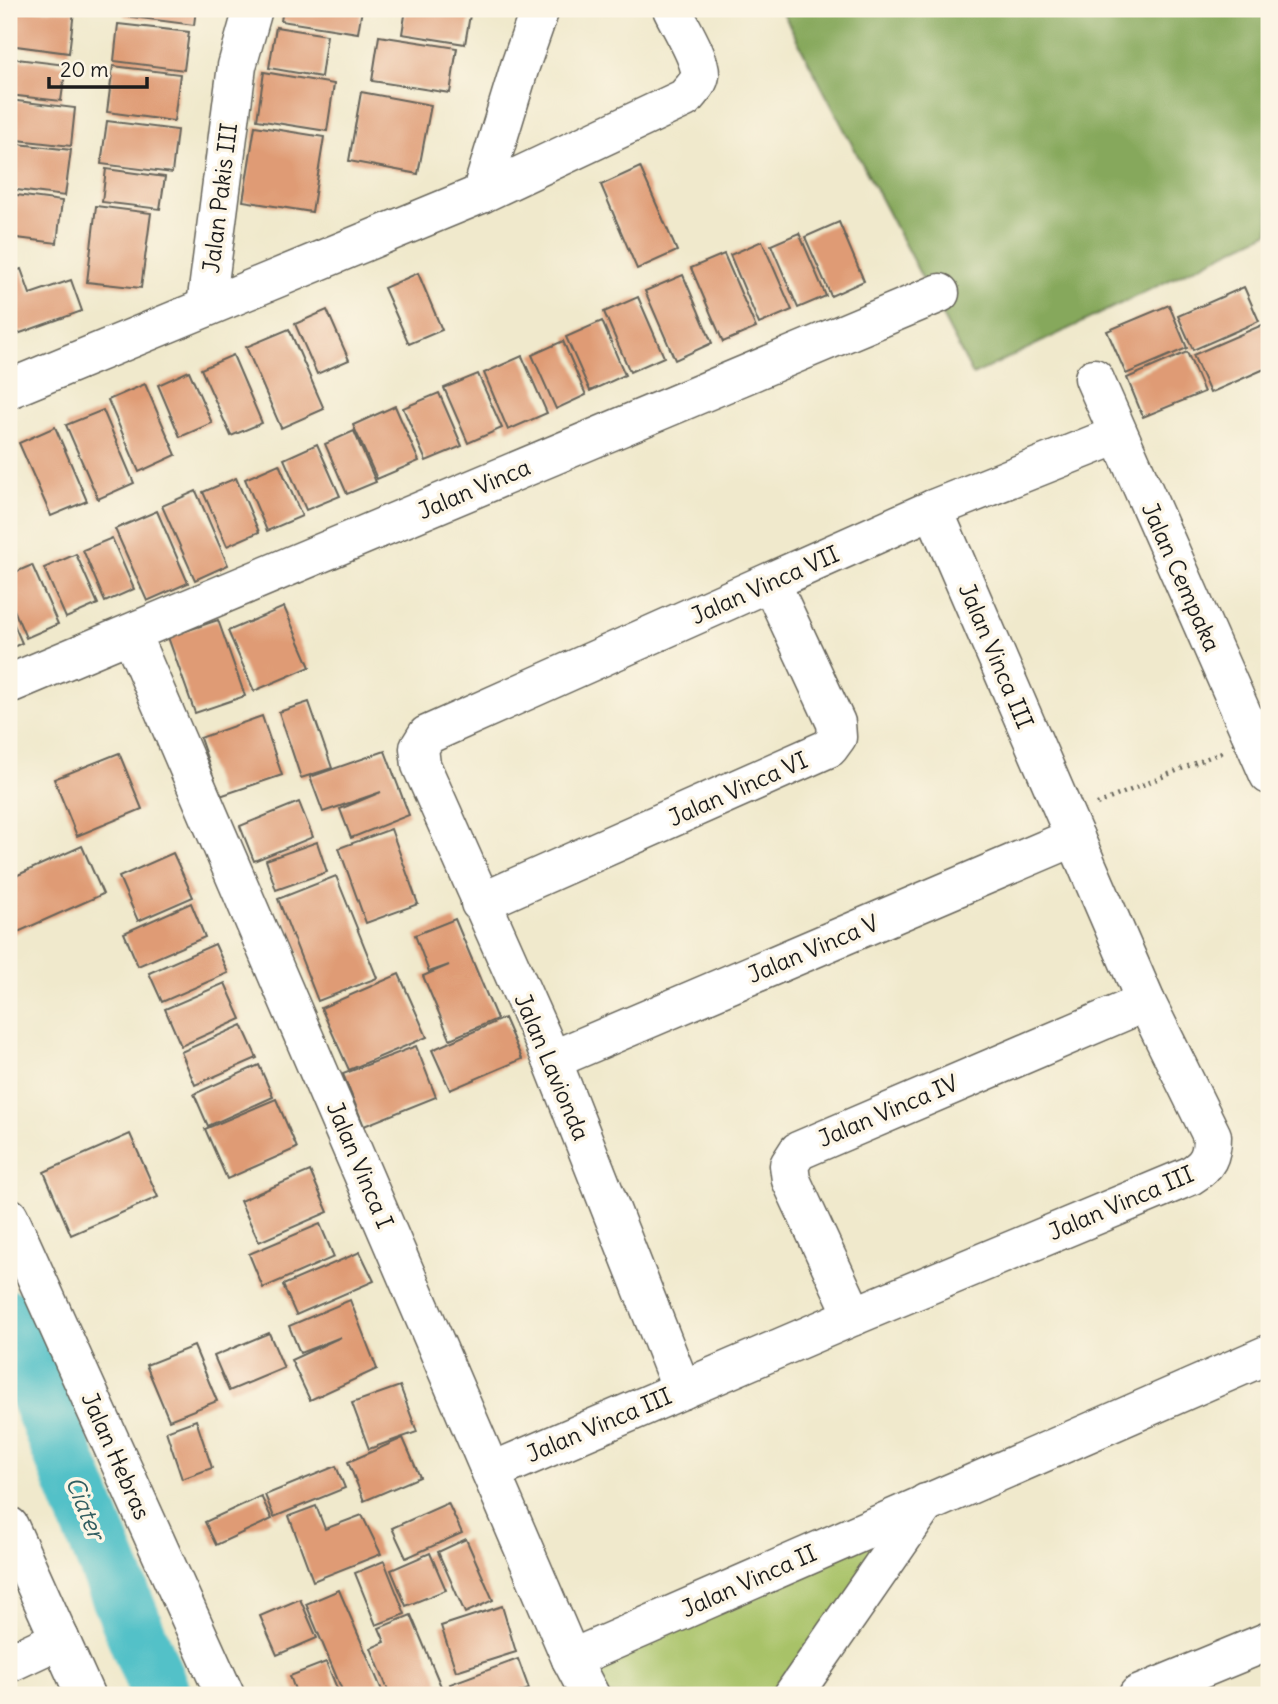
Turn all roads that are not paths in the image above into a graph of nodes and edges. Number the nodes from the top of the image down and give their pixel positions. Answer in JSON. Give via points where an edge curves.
{"nodes":[{"id":1,"x":253,"y":9,"type":"edge"},
{"id":2,"x":540,"y":9,"type":"edge"},
{"id":3,"x":672,"y":9,"type":"edge"},
{"id":4,"x":481,"y":194,"type":"junction"},
{"id":5,"x":940,"y":293,"type":"dead end"},
{"id":6,"x":206,"y":306,"type":"junction"},
{"id":7,"x":1094,"y":378,"type":"dead end"},
{"id":8,"x":9,"y":389,"type":"edge"},
{"id":9,"x":1118,"y":435,"type":"junction"},
{"id":10,"x":933,"y":509,"type":"junction"},
{"id":11,"x":771,"y":583,"type":"junction"},
{"id":12,"x":131,"y":634,"type":"junction"},
{"id":13,"x":9,"y":684,"type":"edge"},
{"id":14,"x":419,"y":748,"type":"joint"},
{"id":15,"x":1269,"y":775,"type":"edge"},
{"id":16,"x":1069,"y":827,"type":"junction"},
{"id":17,"x":480,"y":903,"type":"junction"},
{"id":18,"x":1146,"y":1002,"type":"junction"},
{"id":19,"x":552,"y":1060,"type":"junction"},
{"id":20,"x":9,"y":1217,"type":"edge"},
{"id":21,"x":854,"y":1315,"type":"junction"},
{"id":22,"x":1269,"y":1354,"type":"edge"},
{"id":23,"x":682,"y":1390,"type":"junction"},
{"id":24,"x":491,"y":1472,"type":"junction"},
{"id":25,"x":926,"y":1503,"type":"junction"},
{"id":26,"x":9,"y":1527,"type":"edge"},
{"id":27,"x":60,"y":1639,"type":"junction"},
{"id":28,"x":1269,"y":1641,"type":"edge"},
{"id":29,"x":571,"y":1659,"type":"junction"},
{"id":30,"x":9,"y":1662,"type":"edge"},
{"id":31,"x":85,"y":1695,"type":"edge"},
{"id":32,"x":225,"y":1695,"type":"edge"},
{"id":33,"x":590,"y":1695,"type":"edge"},
{"id":34,"x":793,"y":1695,"type":"edge"},
{"id":35,"x":1138,"y":1695,"type":"edge"}],
"edges":[{"from":1,"to":6,"type":"street","name":"Jalan Pakis III","via":[[237,66]]},
{"from":2,"to":4,"type":"street"},
{"from":3,"to":4,"type":"street","via":[[700,75],[685,98]]},
{"from":4,"to":6,"type":"street"},
{"from":5,"to":12,"type":"street","name":"Jalan Vinca"},
{"from":6,"to":8,"type":"street"},
{"from":7,"to":9,"type":"street","name":"Jalan Cempaka"},
{"from":9,"to":10,"type":"street","name":"Jalan Vinca VII"},
{"from":9,"to":15,"type":"street","name":"Jalan Cempaka"},
{"from":10,"to":11,"type":"street","name":"Jalan Vinca VII"},
{"from":10,"to":16,"type":"street","name":"Jalan Vinca III"},
{"from":11,"to":14,"type":"street","name":"Jalan Vinca VII","via":[[427,735]]},
{"from":11,"to":17,"type":"street","name":"Jalan Vinca VI","via":[[836,723],[837,737],[829,748]]},
{"from":12,"to":13,"type":"street","name":"Jalan Vinca"},
{"from":12,"to":24,"type":"street","name":"Jalan Vinca I"},
{"from":14,"to":17,"type":"street","name":"Jalan Lavionda","via":[[421,765]]},
{"from":16,"to":18,"type":"street","name":"Jalan Vinca III"},
{"from":16,"to":19,"type":"street","name":"Jalan Vinca V"},
{"from":17,"to":19,"type":"street","name":"Jalan Lavionda"},
{"from":18,"to":21,"type":"street","name":"Jalan Vinca IV","via":[[798,1151],[789,1165],[791,1180]]},
{"from":18,"to":21,"type":"street","name":"Jalan Vinca III","via":[[1212,1136],[1212,1152],[1205,1167]]},
{"from":19,"to":23,"type":"street","name":"Jalan Lavionda"},
{"from":20,"to":32,"type":"street","name":"Jalan Hebras"},
{"from":21,"to":23,"type":"street","name":"Jalan Vinca III"},
{"from":22,"to":25,"type":"street","name":"Jalan Vinca II"},
{"from":23,"to":24,"type":"street","name":"Jalan Vinca III"},
{"from":24,"to":29,"type":"street","name":"Jalan Vinca I"},
{"from":25,"to":29,"type":"street","name":"Jalan Vinca II"},
{"from":25,"to":34,"type":"street"},
{"from":26,"to":27,"type":"street"},
{"from":27,"to":30,"type":"street"},
{"from":27,"to":31,"type":"street"},
{"from":28,"to":35,"type":"street"},
{"from":29,"to":33,"type":"street","name":"Jalan Vinca I"}]}
